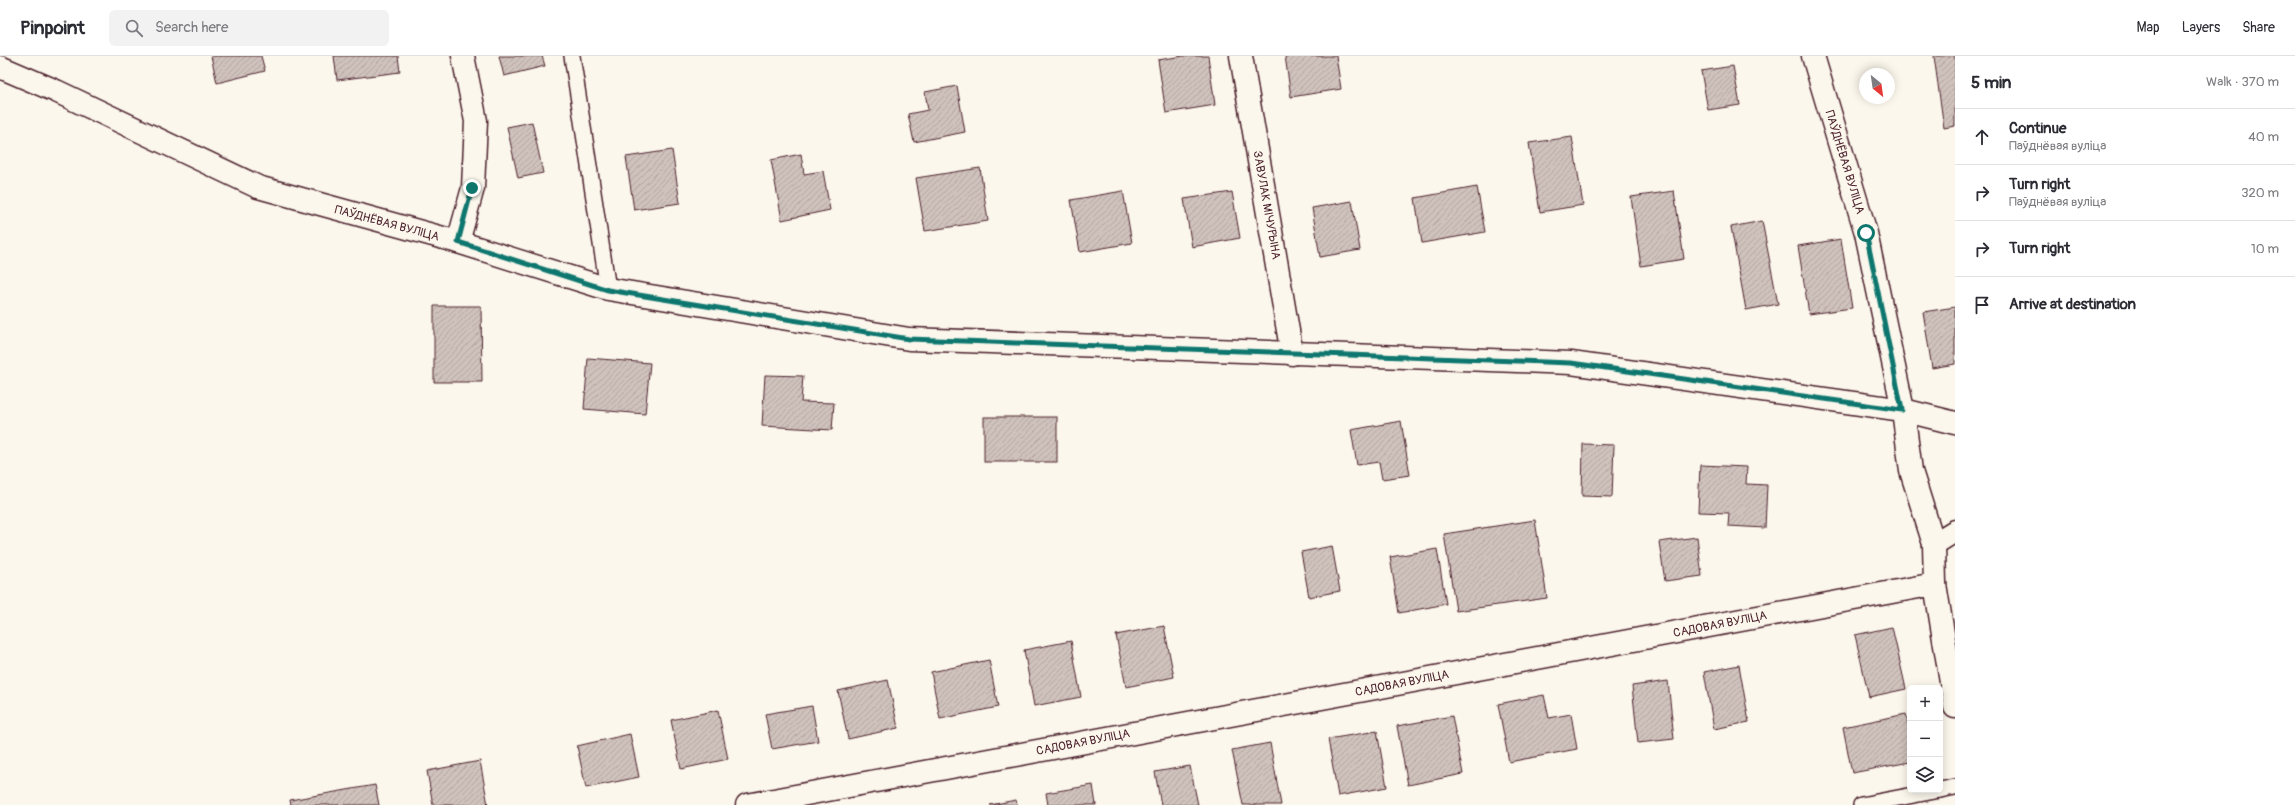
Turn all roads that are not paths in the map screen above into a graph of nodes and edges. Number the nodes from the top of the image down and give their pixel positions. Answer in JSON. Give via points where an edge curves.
{"nodes":[{"id":1,"x":463,"y":56,"type":"edge"},
{"id":2,"x":572,"y":56,"type":"edge"},
{"id":3,"x":1241,"y":56,"type":"edge"},
{"id":4,"x":1814,"y":56,"type":"edge"},
{"id":5,"x":0,"y":67,"type":"edge"},
{"id":6,"x":458,"y":242,"type":"junction"},
{"id":7,"x":608,"y":290,"type":"junction"},
{"id":8,"x":1292,"y":354,"type":"junction"},
{"id":9,"x":1902,"y":410,"type":"junction"},
{"id":10,"x":1955,"y":423,"type":"edge"},
{"id":11,"x":1955,"y":531,"type":"edge"},
{"id":12,"x":1934,"y":544,"type":"junction"},
{"id":13,"x":1935,"y":584,"type":"junction"},
{"id":14,"x":1955,"y":707,"type":"edge"},
{"id":15,"x":1955,"y":787,"type":"edge"},
{"id":16,"x":1943,"y":789,"type":"edge"},
{"id":17,"x":1924,"y":793,"type":"edge"},
{"id":18,"x":747,"y":805,"type":"edge"},
{"id":19,"x":1861,"y":805,"type":"edge"}],
"edges":[{"from":1,"to":6,"type":"street","via":[[476,121],[472,188]]},
{"from":2,"to":7,"type":"lane"},
{"from":3,"to":8,"type":"street","name":"ЗАВУЛАК МІЧУРЫНА"},
{"from":4,"to":9,"type":"street","name":"ПАЎДНЁВАЯ ВУЛІЦА","via":[[1866,233]]},
{"from":5,"to":6,"type":"street","name":"ПАЎДНЁВАЯ ВУЛІЦА","via":[[258,187]]},
{"from":6,"to":7,"type":"street","name":"ПАЎДНЁВАЯ ВУЛІЦА"},
{"from":7,"to":8,"type":"street","name":"ПАЎДНЁВАЯ ВУЛІЦА","via":[[909,339]]},
{"from":8,"to":9,"type":"street","name":"ПАЎДНЁВАЯ ВУЛІЦА","via":[[1571,363]]},
{"from":9,"to":10,"type":"street","name":"ПАЎДНЁВАЯ ВУЛІЦА"},
{"from":9,"to":12,"type":"street","via":[[1911,471]]},
{"from":11,"to":12,"type":"street"},
{"from":12,"to":13,"type":"street"},
{"from":13,"to":14,"type":"street"},
{"from":13,"to":18,"type":"street","name":"САДОВАЯ ВУЛІЦА"},
{"from":15,"to":16,"type":"lane"},
{"from":17,"to":19,"type":"lane"}]}
